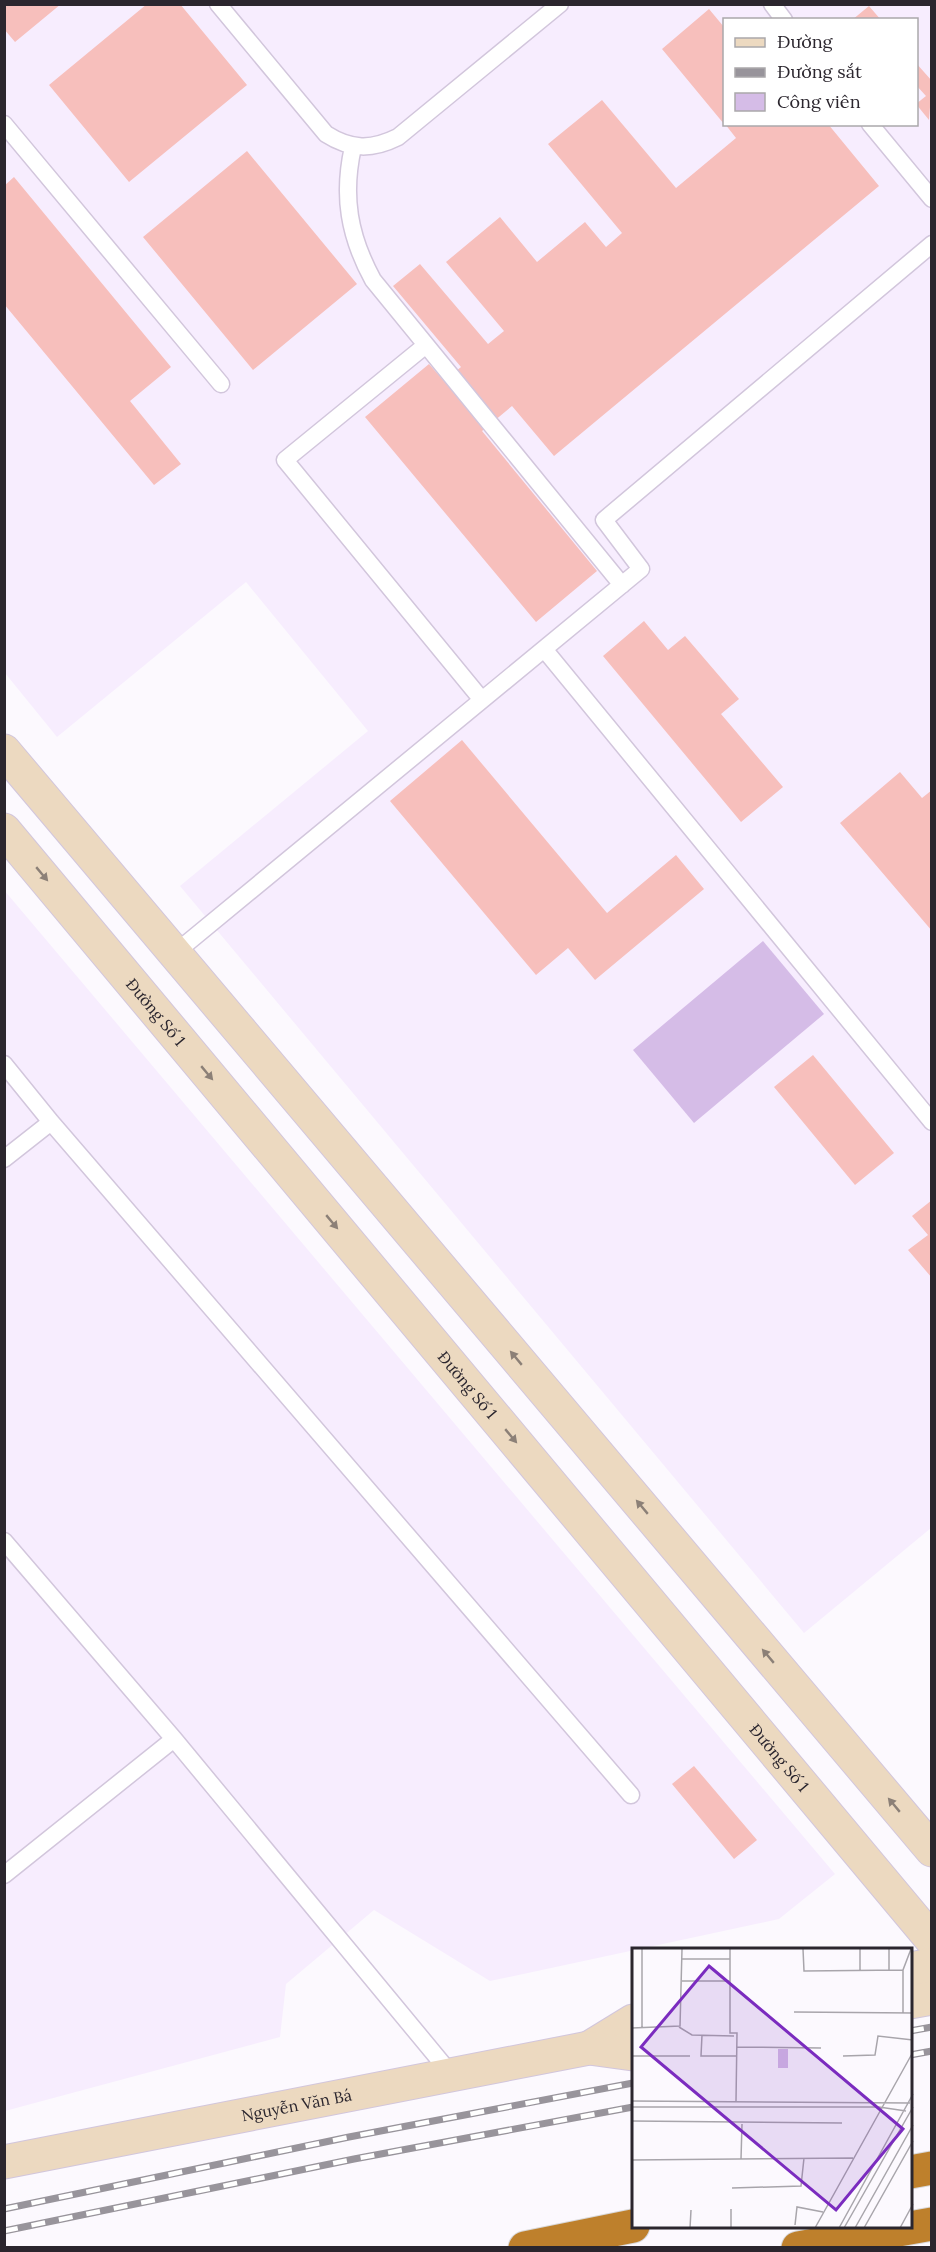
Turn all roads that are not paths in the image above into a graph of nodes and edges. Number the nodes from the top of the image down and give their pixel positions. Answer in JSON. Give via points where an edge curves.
{"nodes":[{"id":1,"x":219,"y":4,"type":"edge"},
{"id":2,"x":560,"y":4,"type":"edge"},
{"id":3,"x":772,"y":4,"type":"edge"},
{"id":4,"x":782,"y":18,"type":"edge"},
{"id":5,"x":4,"y":124,"type":"edge"},
{"id":6,"x":872,"y":126,"type":"edge"},
{"id":7,"x":353,"y":147,"type":"junction"},
{"id":8,"x":932,"y":199,"type":"edge"},
{"id":9,"x":932,"y":244,"type":"edge"},
{"id":10,"x":426,"y":345,"type":"junction"},
{"id":11,"x":221,"y":384,"type":"dead end"},
{"id":12,"x":622,"y":585,"type":"junction"},
{"id":13,"x":544,"y":649,"type":"junction"},
{"id":14,"x":482,"y":700,"type":"junction"},
{"id":15,"x":4,"y":751,"type":"edge"},
{"id":16,"x":4,"y":830,"type":"edge"},
{"id":17,"x":175,"y":953,"type":"junction"},
{"id":18,"x":4,"y":1064,"type":"edge"},
{"id":19,"x":51,"y":1122,"type":"junction"},
{"id":20,"x":932,"y":1122,"type":"edge"},
{"id":21,"x":4,"y":1159,"type":"edge"},
{"id":22,"x":4,"y":1541,"type":"edge"},
{"id":23,"x":174,"y":1739,"type":"junction"},
{"id":24,"x":630,"y":1795,"type":"dead end"},
{"id":25,"x":932,"y":1850,"type":"edge"},
{"id":26,"x":4,"y":1875,"type":"edge"},
{"id":27,"x":932,"y":1940,"type":"edge"},
{"id":28,"x":932,"y":1965,"type":"edge"},
{"id":29,"x":912,"y":1969,"type":"edge"},
{"id":30,"x":932,"y":1998,"type":"edge"},
{"id":31,"x":912,"y":2002,"type":"edge"},
{"id":32,"x":632,"y":2022,"type":"edge"},
{"id":33,"x":590,"y":2048,"type":"junction"},
{"id":34,"x":632,"y":2054,"type":"edge"},
{"id":35,"x":451,"y":2074,"type":"junction"},
{"id":36,"x":4,"y":2162,"type":"edge"},
{"id":37,"x":932,"y":2168,"type":"edge"},
{"id":38,"x":912,"y":2172,"type":"edge"},
{"id":39,"x":932,"y":2224,"type":"edge"},
{"id":40,"x":632,"y":2226,"type":"edge"},
{"id":41,"x":912,"y":2227,"type":"edge"},
{"id":42,"x":909,"y":2228,"type":"edge"},
{"id":43,"x":525,"y":2247,"type":"edge"},
{"id":44,"x":798,"y":2247,"type":"edge"}],
"edges":[{"from":1,"to":7,"type":"lane","via":[[326,134]]},
{"from":2,"to":7,"type":"lane","via":[[398,137],[384,145]]},
{"from":3,"to":4,"type":"lane"},
{"from":5,"to":11,"type":"lane"},
{"from":6,"to":8,"type":"lane"},
{"from":7,"to":10,"type":"lane","via":[[348,168],[348,210],[360,256],[374,280]]},
{"from":9,"to":12,"type":"lane","via":[[604,520],[641,569]]},
{"from":10,"to":12,"type":"lane"},
{"from":10,"to":14,"type":"lane","via":[[285,460]]},
{"from":12,"to":13,"type":"lane"},
{"from":13,"to":14,"type":"lane"},
{"from":13,"to":20,"type":"lane"},
{"from":14,"to":17,"type":"lane"},
{"from":15,"to":17,"type":"main road"},
{"from":16,"to":27,"type":"main road","name":"Đường Số 1","one_way":true},
{"from":25,"to":17,"type":"main road","one_way":true},
{"from":18,"to":19,"type":"lane"},
{"from":19,"to":21,"type":"lane"},
{"from":19,"to":24,"type":"lane"},
{"from":22,"to":23,"type":"lane"},
{"from":23,"to":26,"type":"lane"},
{"from":23,"to":35,"type":"lane"},
{"from":28,"to":29,"type":"main road"},
{"from":30,"to":31,"type":"main road"},
{"from":32,"to":33,"type":"main road","name":"Nguyễn Văn Bá"},
{"from":33,"to":34,"type":"main road","name":"Nguyễn Văn Bá"},
{"from":33,"to":35,"type":"main road","name":"Nguyễn Văn Bá"},
{"from":35,"to":36,"type":"main road","name":"Nguyễn Văn Bá"},
{"from":37,"to":38,"type":"highway"},
{"from":39,"to":41,"type":"highway"},
{"from":40,"to":43,"type":"highway"},
{"from":42,"to":44,"type":"highway"}]}
